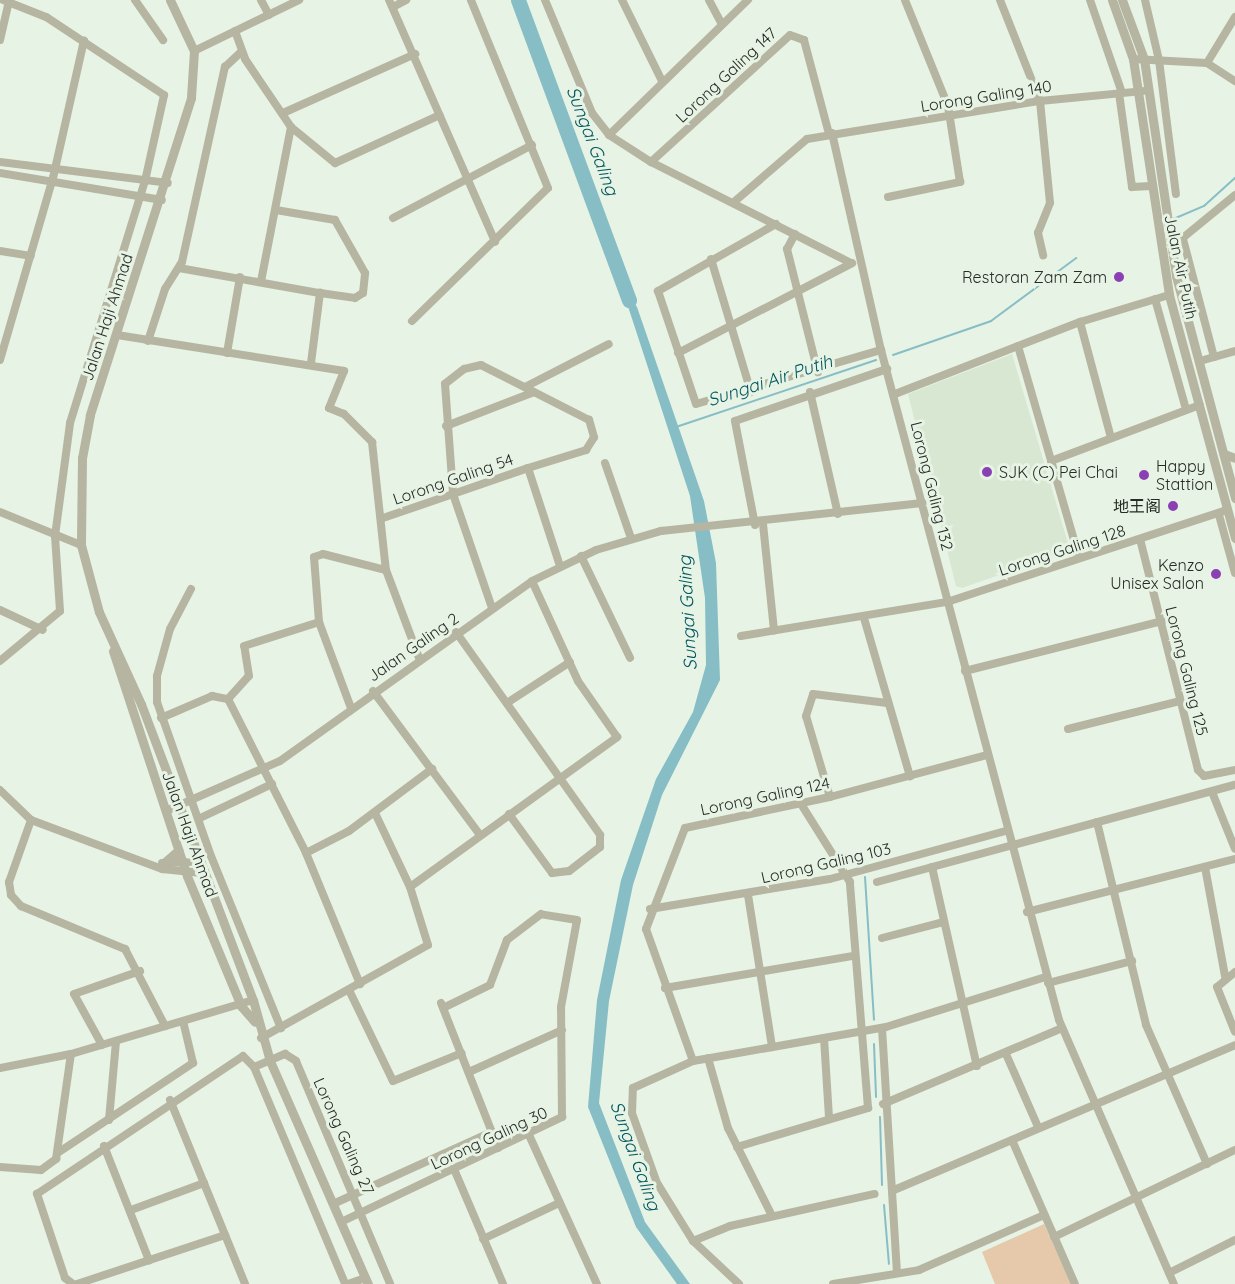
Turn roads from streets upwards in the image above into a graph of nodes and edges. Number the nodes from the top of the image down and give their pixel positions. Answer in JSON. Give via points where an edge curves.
{"nodes":[{"id":1,"x":135,"y":0,"type":"edge"},
{"id":2,"x":170,"y":0,"type":"edge"},
{"id":3,"x":261,"y":0,"type":"edge"},
{"id":4,"x":299,"y":0,"type":"edge"},
{"id":5,"x":406,"y":0,"type":"edge"},
{"id":6,"x":471,"y":0,"type":"edge"},
{"id":7,"x":545,"y":0,"type":"edge"},
{"id":8,"x":622,"y":0,"type":"edge"},
{"id":9,"x":709,"y":0,"type":"edge"},
{"id":10,"x":748,"y":0,"type":"edge"},
{"id":11,"x":904,"y":0,"type":"edge"},
{"id":12,"x":1000,"y":0,"type":"edge"},
{"id":13,"x":1090,"y":0,"type":"edge"},
{"id":14,"x":1112,"y":0,"type":"edge"},
{"id":15,"x":1122,"y":0,"type":"edge"},
{"id":16,"x":1144,"y":0,"type":"edge"},
{"id":17,"x":6,"y":1,"type":"edge"},
{"id":18,"x":391,"y":3,"type":"edge"},
{"id":19,"x":269,"y":15,"type":"junction"},
{"id":20,"x":1235,"y":17,"type":"edge"},
{"id":21,"x":722,"y":24,"type":"junction"},
{"id":22,"x":234,"y":32,"type":"junction"},
{"id":23,"x":0,"y":40,"type":"edge"},
{"id":24,"x":84,"y":40,"type":"junction"},
{"id":25,"x":163,"y":40,"type":"dead end"},
{"id":26,"x":194,"y":51,"type":"junction"},
{"id":27,"x":241,"y":52,"type":"junction"},
{"id":28,"x":416,"y":54,"type":"junction"},
{"id":29,"x":1133,"y":59,"type":"junction"},
{"id":30,"x":1143,"y":59,"type":"junction"},
{"id":31,"x":1159,"y":60,"type":"junction"},
{"id":32,"x":1208,"y":63,"type":"junction"},
{"id":33,"x":662,"y":81,"type":"junction"},
{"id":34,"x":1235,"y":81,"type":"edge"},
{"id":35,"x":1147,"y":91,"type":"junction"},
{"id":36,"x":1137,"y":92,"type":"junction"},
{"id":37,"x":1120,"y":93,"type":"junction"},
{"id":38,"x":1040,"y":101,"type":"junction"},
{"id":39,"x":283,"y":113,"type":"junction"},
{"id":40,"x":440,"y":115,"type":"junction"},
{"id":41,"x":951,"y":115,"type":"junction"},
{"id":42,"x":291,"y":127,"type":"junction"},
{"id":43,"x":831,"y":133,"type":"junction"},
{"id":44,"x":609,"y":135,"type":"junction"},
{"id":45,"x":532,"y":145,"type":"junction"},
{"id":46,"x":0,"y":162,"type":"edge"},
{"id":47,"x":651,"y":162,"type":"junction"},
{"id":48,"x":0,"y":173,"type":"edge"},
{"id":49,"x":54,"y":174,"type":"junction"},
{"id":50,"x":467,"y":179,"type":"junction"},
{"id":51,"x":145,"y":181,"type":"junction"},
{"id":52,"x":168,"y":183,"type":"junction"},
{"id":53,"x":1151,"y":186,"type":"junction"},
{"id":54,"x":1176,"y":194,"type":"dead end"},
{"id":55,"x":140,"y":195,"type":"junction"},
{"id":56,"x":1235,"y":195,"type":"edge"},
{"id":57,"x":888,"y":197,"type":"dead end"},
{"id":58,"x":162,"y":200,"type":"junction"},
{"id":59,"x":734,"y":202,"type":"junction"},
{"id":60,"x":276,"y":210,"type":"junction"},
{"id":61,"x":393,"y":218,"type":"dead end"},
{"id":62,"x":776,"y":224,"type":"junction"},
{"id":63,"x":795,"y":234,"type":"junction"},
{"id":64,"x":1183,"y":239,"type":"junction"},
{"id":65,"x":495,"y":242,"type":"junction"},
{"id":66,"x":1170,"y":246,"type":"junction"},
{"id":67,"x":0,"y":251,"type":"edge"},
{"id":68,"x":1043,"y":255,"type":"dead end"},
{"id":69,"x":31,"y":256,"type":"junction"},
{"id":70,"x":711,"y":259,"type":"junction"},
{"id":71,"x":855,"y":262,"type":"junction"},
{"id":72,"x":179,"y":268,"type":"junction"},
{"id":73,"x":240,"y":277,"type":"junction"},
{"id":74,"x":261,"y":281,"type":"junction"},
{"id":75,"x":799,"y":292,"type":"junction"},
{"id":76,"x":320,"y":293,"type":"junction"},
{"id":77,"x":1170,"y":295,"type":"junction"},
{"id":78,"x":1155,"y":298,"type":"junction"},
{"id":79,"x":412,"y":321,"type":"dead end"},
{"id":80,"x":1080,"y":322,"type":"junction"},
{"id":81,"x":731,"y":327,"type":"junction"},
{"id":82,"x":117,"y":335,"type":"junction"},
{"id":83,"x":148,"y":341,"type":"junction"},
{"id":84,"x":609,"y":344,"type":"dead end"},
{"id":85,"x":1018,"y":346,"type":"junction"},
{"id":86,"x":881,"y":350,"type":"junction"},
{"id":87,"x":1235,"y":351,"type":"edge"},
{"id":88,"x":227,"y":353,"type":"junction"},
{"id":89,"x":678,"y":353,"type":"junction"},
{"id":90,"x":1214,"y":357,"type":"junction"},
{"id":91,"x":0,"y":360,"type":"edge"},
{"id":92,"x":1200,"y":361,"type":"junction"},
{"id":93,"x":311,"y":363,"type":"junction"},
{"id":94,"x":887,"y":369,"type":"junction"},
{"id":95,"x":818,"y":372,"type":"junction"},
{"id":96,"x":525,"y":387,"type":"junction"},
{"id":97,"x":534,"y":392,"type":"junction"},
{"id":98,"x":751,"y":392,"type":"junction"},
{"id":99,"x":810,"y":392,"type":"junction"},
{"id":100,"x":895,"y":394,"type":"junction"},
{"id":101,"x":1200,"y":405,"type":"junction"},
{"id":102,"x":1186,"y":409,"type":"junction"},
{"id":103,"x":446,"y":426,"type":"junction"},
{"id":104,"x":1111,"y":438,"type":"junction"},
{"id":105,"x":1224,"y":454,"type":"junction"},
{"id":106,"x":1235,"y":458,"type":"edge"},
{"id":107,"x":1051,"y":461,"type":"junction"},
{"id":108,"x":605,"y":463,"type":"dead end"},
{"id":109,"x":528,"y":468,"type":"junction"},
{"id":110,"x":453,"y":494,"type":"junction"},
{"id":111,"x":1235,"y":498,"type":"edge"},
{"id":112,"x":923,"y":503,"type":"junction"},
{"id":113,"x":0,"y":512,"type":"edge"},
{"id":114,"x":1223,"y":513,"type":"junction"},
{"id":115,"x":838,"y":514,"type":"junction"},
{"id":116,"x":383,"y":518,"type":"junction"},
{"id":117,"x":759,"y":524,"type":"junction"},
{"id":118,"x":55,"y":536,"type":"junction"},
{"id":119,"x":631,"y":538,"type":"junction"},
{"id":120,"x":1235,"y":538,"type":"edge"},
{"id":121,"x":1140,"y":539,"type":"junction"},
{"id":122,"x":81,"y":545,"type":"junction"},
{"id":123,"x":581,"y":556,"type":"junction"},
{"id":124,"x":1079,"y":557,"type":"junction"},
{"id":125,"x":560,"y":566,"type":"junction"},
{"id":126,"x":386,"y":570,"type":"junction"},
{"id":127,"x":1235,"y":573,"type":"edge"},
{"id":128,"x":532,"y":581,"type":"junction"},
{"id":129,"x":191,"y":589,"type":"dead end"},
{"id":130,"x":947,"y":602,"type":"junction"},
{"id":131,"x":492,"y":608,"type":"junction"},
{"id":132,"x":0,"y":610,"type":"edge"},
{"id":133,"x":864,"y":618,"type":"junction"},
{"id":134,"x":1162,"y":621,"type":"junction"},
{"id":135,"x":319,"y":622,"type":"junction"},
{"id":136,"x":43,"y":630,"type":"junction"},
{"id":137,"x":774,"y":630,"type":"junction"},
{"id":138,"x":456,"y":632,"type":"junction"},
{"id":139,"x":741,"y":636,"type":"dead end"},
{"id":140,"x":113,"y":649,"type":"junction"},
{"id":141,"x":419,"y":658,"type":"junction"},
{"id":142,"x":630,"y":658,"type":"dead end"},
{"id":143,"x":0,"y":661,"type":"edge"},
{"id":144,"x":570,"y":662,"type":"junction"},
{"id":145,"x":965,"y":671,"type":"junction"},
{"id":146,"x":373,"y":691,"type":"junction"},
{"id":147,"x":228,"y":699,"type":"junction"},
{"id":148,"x":1180,"y":701,"type":"junction"},
{"id":149,"x":507,"y":703,"type":"junction"},
{"id":150,"x":887,"y":703,"type":"junction"},
{"id":151,"x":351,"y":708,"type":"junction"},
{"id":152,"x":161,"y":718,"type":"junction"},
{"id":153,"x":1068,"y":729,"type":"dead end"},
{"id":154,"x":987,"y":755,"type":"junction"},
{"id":155,"x":432,"y":769,"type":"junction"},
{"id":156,"x":266,"y":770,"type":"junction"},
{"id":157,"x":1235,"y":770,"type":"edge"},
{"id":158,"x":910,"y":776,"type":"junction"},
{"id":159,"x":560,"y":778,"type":"junction"},
{"id":160,"x":272,"y":784,"type":"junction"},
{"id":161,"x":1235,"y":785,"type":"edge"},
{"id":162,"x":0,"y":790,"type":"edge"},
{"id":163,"x":1212,"y":792,"type":"junction"},
{"id":164,"x":830,"y":797,"type":"junction"},
{"id":165,"x":192,"y":801,"type":"junction"},
{"id":166,"x":801,"y":804,"type":"junction"},
{"id":167,"x":179,"y":805,"type":"junction"},
{"id":168,"x":166,"y":811,"type":"junction"},
{"id":169,"x":375,"y":813,"type":"junction"},
{"id":170,"x":509,"y":814,"type":"junction"},
{"id":171,"x":198,"y":819,"type":"junction"},
{"id":172,"x":31,"y":820,"type":"junction"},
{"id":173,"x":1096,"y":822,"type":"junction"},
{"id":174,"x":1005,"y":831,"type":"junction"},
{"id":175,"x":480,"y":835,"type":"junction"},
{"id":176,"x":1010,"y":845,"type":"junction"},
{"id":177,"x":179,"y":849,"type":"junction"},
{"id":178,"x":1235,"y":849,"type":"edge"},
{"id":179,"x":306,"y":854,"type":"junction"},
{"id":180,"x":1235,"y":859,"type":"edge"},
{"id":181,"x":165,"y":862,"type":"junction"},
{"id":182,"x":197,"y":862,"type":"junction"},
{"id":183,"x":154,"y":864,"type":"junction"},
{"id":184,"x":185,"y":866,"type":"junction"},
{"id":185,"x":932,"y":867,"type":"junction"},
{"id":186,"x":1205,"y":867,"type":"junction"},
{"id":187,"x":202,"y":873,"type":"junction"},
{"id":188,"x":848,"y":874,"type":"junction"},
{"id":189,"x":187,"y":876,"type":"junction"},
{"id":190,"x":877,"y":882,"type":"dead end"},
{"id":191,"x":410,"y":886,"type":"junction"},
{"id":192,"x":1114,"y":889,"type":"junction"},
{"id":193,"x":748,"y":895,"type":"junction"},
{"id":194,"x":650,"y":909,"type":"junction"},
{"id":195,"x":1027,"y":912,"type":"junction"},
{"id":196,"x":943,"y":922,"type":"junction"},
{"id":197,"x":882,"y":938,"type":"dead end"},
{"id":198,"x":854,"y":956,"type":"junction"},
{"id":199,"x":1132,"y":961,"type":"junction"},
{"id":200,"x":140,"y":971,"type":"junction"},
{"id":201,"x":760,"y":971,"type":"junction"},
{"id":202,"x":1235,"y":972,"type":"edge"},
{"id":203,"x":1225,"y":976,"type":"junction"},
{"id":204,"x":1047,"y":980,"type":"junction"},
{"id":205,"x":360,"y":984,"type":"junction"},
{"id":206,"x":665,"y":988,"type":"junction"},
{"id":207,"x":349,"y":990,"type":"junction"},
{"id":208,"x":253,"y":1000,"type":"junction"},
{"id":209,"x":962,"y":1003,"type":"junction"},
{"id":210,"x":241,"y":1005,"type":"junction"},
{"id":211,"x":183,"y":1020,"type":"junction"},
{"id":212,"x":255,"y":1022,"type":"junction"},
{"id":213,"x":165,"y":1026,"type":"junction"},
{"id":214,"x":281,"y":1028,"type":"junction"},
{"id":215,"x":882,"y":1028,"type":"junction"},
{"id":216,"x":1062,"y":1028,"type":"junction"},
{"id":217,"x":562,"y":1030,"type":"junction"},
{"id":218,"x":862,"y":1032,"type":"junction"},
{"id":219,"x":1235,"y":1032,"type":"edge"},
{"id":220,"x":261,"y":1038,"type":"junction"},
{"id":221,"x":824,"y":1038,"type":"junction"},
{"id":222,"x":116,"y":1041,"type":"junction"},
{"id":223,"x":102,"y":1045,"type":"junction"},
{"id":224,"x":1235,"y":1045,"type":"edge"},
{"id":225,"x":772,"y":1047,"type":"junction"},
{"id":226,"x":462,"y":1053,"type":"junction"},
{"id":227,"x":71,"y":1054,"type":"junction"},
{"id":228,"x":1006,"y":1054,"type":"junction"},
{"id":229,"x":708,"y":1058,"type":"junction"},
{"id":230,"x":270,"y":1061,"type":"junction"},
{"id":231,"x":693,"y":1061,"type":"junction"},
{"id":232,"x":977,"y":1066,"type":"junction"},
{"id":233,"x":254,"y":1067,"type":"junction"},
{"id":234,"x":0,"y":1068,"type":"edge"},
{"id":235,"x":469,"y":1072,"type":"junction"},
{"id":236,"x":1166,"y":1076,"type":"junction"},
{"id":237,"x":170,"y":1100,"type":"junction"},
{"id":238,"x":886,"y":1103,"type":"junction"},
{"id":239,"x":1093,"y":1104,"type":"junction"},
{"id":240,"x":829,"y":1118,"type":"junction"},
{"id":241,"x":109,"y":1120,"type":"junction"},
{"id":242,"x":1038,"y":1127,"type":"junction"},
{"id":243,"x":492,"y":1132,"type":"junction"},
{"id":244,"x":529,"y":1135,"type":"junction"},
{"id":245,"x":1012,"y":1140,"type":"junction"},
{"id":246,"x":104,"y":1146,"type":"junction"},
{"id":247,"x":736,"y":1147,"type":"junction"},
{"id":248,"x":498,"y":1148,"type":"junction"},
{"id":249,"x":1235,"y":1150,"type":"edge"},
{"id":250,"x":59,"y":1152,"type":"junction"},
{"id":251,"x":1207,"y":1164,"type":"junction"},
{"id":252,"x":0,"y":1167,"type":"edge"},
{"id":253,"x":454,"y":1169,"type":"junction"},
{"id":254,"x":204,"y":1183,"type":"junction"},
{"id":255,"x":894,"y":1190,"type":"junction"},
{"id":256,"x":874,"y":1194,"type":"dead end"},
{"id":257,"x":355,"y":1195,"type":"junction"},
{"id":258,"x":1134,"y":1200,"type":"junction"},
{"id":259,"x":559,"y":1203,"type":"junction"},
{"id":260,"x":333,"y":1204,"type":"junction"},
{"id":261,"x":131,"y":1210,"type":"junction"},
{"id":262,"x":362,"y":1211,"type":"junction"},
{"id":263,"x":1044,"y":1215,"type":"junction"},
{"id":264,"x":772,"y":1216,"type":"junction"},
{"id":265,"x":340,"y":1222,"type":"junction"},
{"id":266,"x":225,"y":1235,"type":"junction"},
{"id":267,"x":1054,"y":1237,"type":"junction"},
{"id":268,"x":483,"y":1239,"type":"junction"},
{"id":269,"x":1235,"y":1240,"type":"edge"},
{"id":270,"x":693,"y":1241,"type":"junction"},
{"id":271,"x":149,"y":1260,"type":"junction"},
{"id":272,"x":897,"y":1273,"type":"junction"},
{"id":273,"x":1169,"y":1273,"type":"junction"},
{"id":274,"x":367,"y":1281,"type":"edge"},
{"id":275,"x":73,"y":1284,"type":"edge"},
{"id":276,"x":77,"y":1284,"type":"edge"},
{"id":277,"x":245,"y":1284,"type":"edge"},
{"id":278,"x":346,"y":1284,"type":"edge"},
{"id":279,"x":390,"y":1284,"type":"edge"},
{"id":280,"x":503,"y":1284,"type":"edge"},
{"id":281,"x":597,"y":1284,"type":"edge"},
{"id":282,"x":739,"y":1284,"type":"edge"},
{"id":283,"x":833,"y":1284,"type":"edge"},
{"id":284,"x":1075,"y":1284,"type":"edge"},
{"id":285,"x":1174,"y":1284,"type":"edge"}],
"edges":[{"from":1,"to":25,"type":"street"},
{"from":2,"to":26,"type":"street","name":"Jalan Haji Ahmad"},
{"from":3,"to":19,"type":"street"},
{"from":4,"to":19,"type":"street"},
{"from":5,"to":18,"type":"street"},
{"from":6,"to":45,"type":"street"},
{"from":7,"to":44,"type":"street","via":[[592,113]]},
{"from":8,"to":33,"type":"street"},
{"from":9,"to":21,"type":"street"},
{"from":10,"to":21,"type":"street"},
{"from":11,"to":41,"type":"street"},
{"from":12,"to":38,"type":"street"},
{"from":13,"to":37,"type":"street"},
{"from":14,"to":29,"type":"street","name":"Jalan Air Putih"},
{"from":15,"to":30,"type":"street","name":"Jalan Air Putih"},
{"from":16,"to":31,"type":"street"},
{"from":17,"to":23,"type":"street"},
{"from":17,"to":24,"type":"street"},
{"from":18,"to":28,"type":"street"},
{"from":19,"to":22,"type":"street"},
{"from":20,"to":32,"type":"street"},
{"from":21,"to":33,"type":"street"},
{"from":22,"to":26,"type":"street"},
{"from":22,"to":27,"type":"street"},
{"from":24,"to":49,"type":"street"},
{"from":24,"to":51,"type":"street","via":[[164,95]]},
{"from":26,"to":52,"type":"street","name":"Jalan Haji Ahmad","via":[[191,98]]},
{"from":27,"to":39,"type":"street"},
{"from":27,"to":72,"type":"street","via":[[225,67]]},
{"from":28,"to":39,"type":"street"},
{"from":28,"to":40,"type":"street"},
{"from":29,"to":30,"type":"street"},
{"from":29,"to":36,"type":"street","name":"Jalan Air Putih"},
{"from":30,"to":31,"type":"street"},
{"from":30,"to":35,"type":"street","name":"Jalan Air Putih"},
{"from":31,"to":32,"type":"street"},
{"from":31,"to":54,"type":"street"},
{"from":32,"to":34,"type":"street"},
{"from":33,"to":44,"type":"street"},
{"from":35,"to":36,"type":"street","name":"Lorong Galing 140"},
{"from":35,"to":66,"type":"street","name":"Jalan Air Putih"},
{"from":36,"to":37,"type":"street","name":"Lorong Galing 140"},
{"from":36,"to":53,"type":"street","name":"Jalan Air Putih"},
{"from":37,"to":38,"type":"street","name":"Lorong Galing 140"},
{"from":37,"to":53,"type":"street","via":[[1132,187]]},
{"from":38,"to":41,"type":"street","name":"Lorong Galing 140"},
{"from":38,"to":68,"type":"street","via":[[1050,203],[1038,233]]},
{"from":39,"to":42,"type":"street"},
{"from":40,"to":42,"type":"street","via":[[335,163]]},
{"from":40,"to":50,"type":"street"},
{"from":41,"to":43,"type":"street","name":"Lorong Galing 140"},
{"from":41,"to":57,"type":"street","via":[[960,182]]},
{"from":42,"to":60,"type":"street"},
{"from":43,"to":47,"type":"street","name":"Lorong Galing 147","via":[[804,40],[790,35]]},
{"from":43,"to":59,"type":"street","name":"Lorong Galing 140","via":[[801,141]]},
{"from":43,"to":71,"type":"street","name":"Lorong Galing 132"},
{"from":44,"to":47,"type":"street"},
{"from":45,"to":50,"type":"street"},
{"from":45,"to":65,"type":"street","via":[[548,188]]},
{"from":46,"to":49,"type":"street"},
{"from":47,"to":59,"type":"street"},
{"from":48,"to":49,"type":"street"},
{"from":49,"to":51,"type":"street"},
{"from":49,"to":55,"type":"street"},
{"from":49,"to":69,"type":"street"},
{"from":50,"to":61,"type":"street"},
{"from":50,"to":65,"type":"street"},
{"from":51,"to":52,"type":"street"},
{"from":51,"to":55,"type":"street"},
{"from":52,"to":58,"type":"street","name":"Jalan Haji Ahmad"},
{"from":53,"to":77,"type":"street","name":"Jalan Air Putih"},
{"from":55,"to":58,"type":"street"},
{"from":55,"to":118,"type":"street","via":[[78,386]]},
{"from":56,"to":64,"type":"street"},
{"from":58,"to":82,"type":"street","name":"Jalan Haji Ahmad"},
{"from":59,"to":62,"type":"street"},
{"from":60,"to":74,"type":"street"},
{"from":60,"to":76,"type":"street","via":[[335,220],[365,273],[363,293],[355,298]]},
{"from":62,"to":63,"type":"street"},
{"from":62,"to":70,"type":"street"},
{"from":63,"to":71,"type":"street"},
{"from":63,"to":75,"type":"street","via":[[787,249]]},
{"from":64,"to":66,"type":"street"},
{"from":64,"to":90,"type":"street"},
{"from":65,"to":79,"type":"street"},
{"from":66,"to":92,"type":"street","name":"Jalan Air Putih"},
{"from":67,"to":69,"type":"street"},
{"from":69,"to":91,"type":"street"},
{"from":70,"to":81,"type":"street"},
{"from":70,"to":89,"type":"street","via":[[658,291]]},
{"from":71,"to":75,"type":"street"},
{"from":71,"to":86,"type":"street","name":"Lorong Galing 132"},
{"from":72,"to":73,"type":"street"},
{"from":72,"to":83,"type":"street","via":[[165,289]]},
{"from":73,"to":74,"type":"street"},
{"from":73,"to":88,"type":"street"},
{"from":74,"to":76,"type":"street"},
{"from":75,"to":81,"type":"street"},
{"from":75,"to":95,"type":"street"},
{"from":76,"to":93,"type":"street"},
{"from":77,"to":78,"type":"street"},
{"from":77,"to":101,"type":"street","name":"Jalan Air Putih"},
{"from":78,"to":80,"type":"street"},
{"from":78,"to":102,"type":"street"},
{"from":80,"to":85,"type":"street"},
{"from":80,"to":104,"type":"street"},
{"from":81,"to":89,"type":"street"},
{"from":81,"to":98,"type":"street"},
{"from":82,"to":83,"type":"street"},
{"from":82,"to":122,"type":"street","name":"Jalan Haji Ahmad","via":[[82,458]]},
{"from":83,"to":88,"type":"street"},
{"from":84,"to":96,"type":"street"},
{"from":85,"to":100,"type":"street"},
{"from":85,"to":107,"type":"street"},
{"from":86,"to":94,"type":"street","name":"Lorong Galing 132"},
{"from":86,"to":95,"type":"street"},
{"from":87,"to":90,"type":"street"},
{"from":88,"to":93,"type":"street"},
{"from":89,"to":98,"type":"street","via":[[697,406]]},
{"from":90,"to":92,"type":"street"},
{"from":92,"to":105,"type":"street","name":"Jalan Air Putih"},
{"from":93,"to":116,"type":"street","name":"Lorong Galing 54","via":[[344,370],[329,408],[344,414],[372,442]]},
{"from":94,"to":99,"type":"street"},
{"from":94,"to":100,"type":"street","name":"Lorong Galing 132"},
{"from":95,"to":98,"type":"street"},
{"from":96,"to":97,"type":"street"},
{"from":96,"to":103,"type":"street","via":[[481,365],[464,369],[446,384]]},
{"from":97,"to":103,"type":"street"},
{"from":97,"to":109,"type":"street","name":"Lorong Galing 54","via":[[589,420],[594,437],[590,447]]},
{"from":99,"to":115,"type":"street"},
{"from":99,"to":117,"type":"street","via":[[735,421]]},
{"from":100,"to":112,"type":"street","name":"Lorong Galing 132"},
{"from":101,"to":102,"type":"street"},
{"from":101,"to":114,"type":"street","name":"Jalan Air Putih"},
{"from":102,"to":104,"type":"street"},
{"from":103,"to":110,"type":"street"},
{"from":104,"to":107,"type":"street"},
{"from":105,"to":106,"type":"street"},
{"from":105,"to":111,"type":"street","name":"Jalan Air Putih"},
{"from":107,"to":124,"type":"street"},
{"from":108,"to":119,"type":"street"},
{"from":109,"to":110,"type":"street","name":"Lorong Galing 54"},
{"from":109,"to":125,"type":"street"},
{"from":110,"to":116,"type":"street","name":"Lorong Galing 54"},
{"from":110,"to":131,"type":"street"},
{"from":111,"to":114,"type":"street"},
{"from":112,"to":115,"type":"street","name":"Jalan Galing 2"},
{"from":112,"to":130,"type":"street","name":"Lorong Galing 132"},
{"from":113,"to":118,"type":"street"},
{"from":114,"to":120,"type":"street","name":"Jalan Air Putih"},
{"from":114,"to":121,"type":"street","name":"Lorong Galing 128"},
{"from":114,"to":127,"type":"street"},
{"from":115,"to":117,"type":"street","name":"Jalan Galing 2"},
{"from":116,"to":126,"type":"street"},
{"from":117,"to":119,"type":"street","name":"Jalan Galing 2","via":[[685,528]]},
{"from":117,"to":137,"type":"street"},
{"from":118,"to":122,"type":"street"},
{"from":118,"to":136,"type":"street","via":[[60,611]]},
{"from":119,"to":123,"type":"street","name":"Jalan Galing 2"},
{"from":121,"to":124,"type":"street","name":"Lorong Galing 128"},
{"from":121,"to":134,"type":"street","name":"Lorong Galing 125"},
{"from":122,"to":140,"type":"street","name":"Jalan Haji Ahmad"},
{"from":123,"to":125,"type":"street","name":"Jalan Galing 2"},
{"from":123,"to":142,"type":"street"},
{"from":124,"to":130,"type":"street","name":"Lorong Galing 128"},
{"from":125,"to":128,"type":"street","name":"Jalan Galing 2"},
{"from":126,"to":135,"type":"street","via":[[316,555]]},
{"from":126,"to":141,"type":"street"},
{"from":128,"to":131,"type":"street","name":"Jalan Galing 2"},
{"from":128,"to":144,"type":"street"},
{"from":129,"to":152,"type":"street","via":[[173,616],[157,676]]},
{"from":130,"to":133,"type":"street","name":"Lorong Galing 128"},
{"from":130,"to":145,"type":"street","name":"Lorong Galing 132"},
{"from":131,"to":138,"type":"street","name":"Jalan Galing 2"},
{"from":132,"to":136,"type":"street"},
{"from":133,"to":137,"type":"street","name":"Lorong Galing 128"},
{"from":133,"to":150,"type":"street"},
{"from":134,"to":145,"type":"street"},
{"from":134,"to":148,"type":"street","name":"Lorong Galing 125"},
{"from":135,"to":147,"type":"street","via":[[244,646],[249,676]]},
{"from":135,"to":151,"type":"street"},
{"from":136,"to":143,"type":"street"},
{"from":137,"to":139,"type":"street","name":"Lorong Galing 128"},
{"from":138,"to":141,"type":"street","name":"Jalan Galing 2"},
{"from":138,"to":149,"type":"street"},
{"from":140,"to":167,"type":"street","name":"Jalan Haji Ahmad"},
{"from":140,"to":168,"type":"street","name":"Jalan Haji Ahmad","via":[[128,708]]},
{"from":141,"to":146,"type":"street","name":"Jalan Galing 2"},
{"from":144,"to":149,"type":"street"},
{"from":144,"to":159,"type":"street","via":[[617,734]]},
{"from":145,"to":154,"type":"street","name":"Lorong Galing 132"},
{"from":146,"to":151,"type":"street","name":"Jalan Galing 2"},
{"from":146,"to":155,"type":"street"},
{"from":147,"to":152,"type":"street","via":[[212,696]]},
{"from":147,"to":156,"type":"street"},
{"from":148,"to":153,"type":"street"},
{"from":148,"to":157,"type":"street","name":"Lorong Galing 125","via":[[1200,773]]},
{"from":149,"to":159,"type":"street"},
{"from":150,"to":158,"type":"street"},
{"from":150,"to":164,"type":"street","via":[[813,694],[806,716]]},
{"from":151,"to":156,"type":"street","name":"Jalan Galing 2"},
{"from":152,"to":165,"type":"street"},
{"from":154,"to":158,"type":"street","name":"Lorong Galing 124"},
{"from":154,"to":174,"type":"street","name":"Lorong Galing 132"},
{"from":155,"to":169,"type":"street"},
{"from":155,"to":175,"type":"street"},
{"from":156,"to":160,"type":"street"},
{"from":156,"to":165,"type":"street","name":"Jalan Galing 2"},
{"from":158,"to":164,"type":"street","name":"Lorong Galing 124"},
{"from":159,"to":170,"type":"street"},
{"from":159,"to":170,"type":"street","via":[[600,835],[600,847],[569,871],[552,873]]},
{"from":160,"to":171,"type":"street"},
{"from":160,"to":179,"type":"street"},
{"from":161,"to":163,"type":"street"},
{"from":162,"to":172,"type":"street"},
{"from":163,"to":173,"type":"street"},
{"from":163,"to":178,"type":"street"},
{"from":164,"to":166,"type":"street","name":"Lorong Galing 124"},
{"from":165,"to":167,"type":"street","name":"Jalan Galing 2"},
{"from":165,"to":171,"type":"street"},
{"from":166,"to":188,"type":"street"},
{"from":166,"to":194,"type":"street","name":"Lorong Galing 124","via":[[685,828]]},
{"from":167,"to":168,"type":"street","name":"Jalan Galing 2"},
{"from":167,"to":182,"type":"street","name":"Jalan Haji Ahmad"},
{"from":168,"to":177,"type":"street","name":"Jalan Haji Ahmad"},
{"from":169,"to":179,"type":"street"},
{"from":169,"to":191,"type":"street"},
{"from":170,"to":175,"type":"street"},
{"from":171,"to":214,"type":"street"},
{"from":172,"to":183,"type":"street"},
{"from":172,"to":200,"type":"street","via":[[9,882],[16,901],[118,944]]},
{"from":173,"to":176,"type":"street"},
{"from":173,"to":192,"type":"street"},
{"from":174,"to":176,"type":"street","name":"Lorong Galing 132"},
{"from":174,"to":188,"type":"street","name":"Lorong Galing 103"},
{"from":175,"to":191,"type":"street"},
{"from":176,"to":185,"type":"street"},
{"from":176,"to":195,"type":"street","name":"Lorong Galing 132"},
{"from":177,"to":181,"type":"street"},
{"from":177,"to":184,"type":"street","name":"Jalan Haji Ahmad"},
{"from":179,"to":205,"type":"street"},
{"from":180,"to":186,"type":"street"},
{"from":181,"to":183,"type":"street"},
{"from":181,"to":184,"type":"street"},
{"from":182,"to":184,"type":"street"},
{"from":182,"to":187,"type":"street","name":"Jalan Haji Ahmad"},
{"from":183,"to":189,"type":"street"},
{"from":184,"to":189,"type":"street","name":"Jalan Haji Ahmad"},
{"from":185,"to":190,"type":"street"},
{"from":185,"to":196,"type":"street"},
{"from":186,"to":192,"type":"street"},
{"from":186,"to":203,"type":"street"},
{"from":187,"to":189,"type":"street"},
{"from":187,"to":208,"type":"street","name":"Jalan Haji Ahmad"},
{"from":188,"to":193,"type":"street","name":"Lorong Galing 103"},
{"from":188,"to":198,"type":"street"},
{"from":189,"to":210,"type":"street","name":"Jalan Haji Ahmad"},
{"from":191,"to":205,"type":"street","via":[[428,945]]},
{"from":192,"to":195,"type":"street"},
{"from":192,"to":199,"type":"street"},
{"from":193,"to":194,"type":"street","name":"Lorong Galing 103"},
{"from":193,"to":201,"type":"street"},
{"from":194,"to":206,"type":"street","name":"Lorong Galing 124","via":[[646,929]]},
{"from":195,"to":204,"type":"street","name":"Lorong Galing 132"},
{"from":196,"to":197,"type":"street"},
{"from":196,"to":209,"type":"street"},
{"from":198,"to":201,"type":"street"},
{"from":198,"to":218,"type":"street"},
{"from":199,"to":204,"type":"street"},
{"from":199,"to":236,"type":"street","via":[[1146,1025]]},
{"from":200,"to":213,"type":"street"},
{"from":200,"to":223,"type":"street","via":[[74,994]]},
{"from":201,"to":206,"type":"street"},
{"from":201,"to":225,"type":"street"},
{"from":202,"to":203,"type":"street"},
{"from":203,"to":219,"type":"street","via":[[1217,987]]},
{"from":204,"to":209,"type":"street"},
{"from":204,"to":216,"type":"street","name":"Lorong Galing 132"},
{"from":205,"to":207,"type":"street"},
{"from":206,"to":231,"type":"street","name":"Lorong Galing 124"},
{"from":207,"to":214,"type":"street"},
{"from":207,"to":226,"type":"street","via":[[393,1081]]},
{"from":208,"to":210,"type":"street"},
{"from":208,"to":212,"type":"street","name":"Jalan Haji Ahmad"},
{"from":209,"to":215,"type":"street"},
{"from":209,"to":232,"type":"street"},
{"from":210,"to":211,"type":"street"},
{"from":210,"to":212,"type":"street","name":"Jalan Haji Ahmad"},
{"from":211,"to":213,"type":"street"},
{"from":211,"to":241,"type":"street","via":[[193,1063]]},
{"from":212,"to":220,"type":"street","name":"Jalan Haji Ahmad"},
{"from":213,"to":222,"type":"street"},
{"from":214,"to":220,"type":"street"},
{"from":215,"to":218,"type":"street"},
{"from":215,"to":238,"type":"street"},
{"from":216,"to":228,"type":"street"},
{"from":216,"to":239,"type":"street","name":"Lorong Galing 132"},
{"from":217,"to":226,"type":"street","name":"Lorong Galing 30","via":[[562,999],[578,924],[574,917],[541,914],[507,940],[490,985],[442,1005]]},
{"from":217,"to":235,"type":"street"},
{"from":217,"to":244,"type":"street","name":"Lorong Galing 30","via":[[564,1114]]},
{"from":218,"to":221,"type":"street"},
{"from":218,"to":240,"type":"street","via":[[868,1108]]},
{"from":220,"to":230,"type":"street","name":"Jalan Haji Ahmad"},
{"from":221,"to":225,"type":"street"},
{"from":221,"to":240,"type":"street"},
{"from":222,"to":223,"type":"street"},
{"from":222,"to":241,"type":"street"},
{"from":223,"to":227,"type":"street"},
{"from":224,"to":236,"type":"street"},
{"from":225,"to":229,"type":"street"},
{"from":226,"to":235,"type":"street"},
{"from":227,"to":234,"type":"street"},
{"from":227,"to":250,"type":"street"},
{"from":228,"to":232,"type":"street"},
{"from":228,"to":242,"type":"street"},
{"from":229,"to":231,"type":"street"},
{"from":229,"to":247,"type":"street"},
{"from":230,"to":233,"type":"street"},
{"from":230,"to":257,"type":"street","name":"Lorong Galing 27","via":[[285,1054],[296,1061]]},
{"from":230,"to":260,"type":"street","name":"Jalan Haji Ahmad"},
{"from":231,"to":270,"type":"street","via":[[633,1088],[632,1113],[652,1172]]},
{"from":232,"to":238,"type":"street"},
{"from":233,"to":237,"type":"street","via":[[247,1057],[238,1058]]},
{"from":233,"to":278,"type":"street"},
{"from":235,"to":243,"type":"street"},
{"from":236,"to":239,"type":"street"},
{"from":236,"to":251,"type":"street"},
{"from":237,"to":246,"type":"street"},
{"from":237,"to":254,"type":"street"},
{"from":238,"to":255,"type":"street"},
{"from":239,"to":242,"type":"street"},
{"from":239,"to":258,"type":"street","name":"Lorong Galing 132"},
{"from":240,"to":247,"type":"street"},
{"from":241,"to":250,"type":"street"},
{"from":242,"to":245,"type":"street"},
{"from":243,"to":248,"type":"street"},
{"from":243,"to":257,"type":"street","name":"Lorong Galing 30"},
{"from":244,"to":248,"type":"street","name":"Lorong Galing 30"},
{"from":244,"to":259,"type":"street"},
{"from":245,"to":255,"type":"street"},
{"from":245,"to":263,"type":"street"},
{"from":246,"to":261,"type":"street"},
{"from":246,"to":275,"type":"street","via":[[35,1197],[64,1278]]},
{"from":247,"to":264,"type":"street"},
{"from":248,"to":253,"type":"street","name":"Lorong Galing 30"},
{"from":249,"to":251,"type":"street"},
{"from":250,"to":252,"type":"street","via":[[41,1170]]},
{"from":251,"to":258,"type":"street"},
{"from":253,"to":262,"type":"street","name":"Lorong Galing 30"},
{"from":253,"to":268,"type":"street"},
{"from":254,"to":261,"type":"street"},
{"from":254,"to":266,"type":"street"},
{"from":255,"to":272,"type":"street"},
{"from":256,"to":264,"type":"street"},
{"from":257,"to":260,"type":"street","name":"Lorong Galing 30"},
{"from":257,"to":262,"type":"street","name":"Lorong Galing 27"},
{"from":258,"to":267,"type":"street"},
{"from":258,"to":273,"type":"street","name":"Lorong Galing 132"},
{"from":259,"to":268,"type":"street"},
{"from":259,"to":281,"type":"street"},
{"from":260,"to":265,"type":"street","name":"Jalan Haji Ahmad"},
{"from":261,"to":271,"type":"street"},
{"from":262,"to":265,"type":"street","name":"Lorong Galing 30"},
{"from":262,"to":279,"type":"street","name":"Lorong Galing 27","via":[[364,1229]]},
{"from":263,"to":267,"type":"street"},
{"from":263,"to":272,"type":"street","via":[[932,1265]]},
{"from":264,"to":270,"type":"street"},
{"from":265,"to":274,"type":"street","name":"Jalan Haji Ahmad"},
{"from":266,"to":271,"type":"street"},
{"from":266,"to":277,"type":"street"},
{"from":267,"to":284,"type":"street"},
{"from":268,"to":280,"type":"street"},
{"from":269,"to":273,"type":"street"},
{"from":270,"to":282,"type":"street"},
{"from":271,"to":276,"type":"street"},
{"from":272,"to":283,"type":"street"},
{"from":273,"to":285,"type":"street","name":"Lorong Galing 132"},
{"from":274,"to":278,"type":"street"}]}
